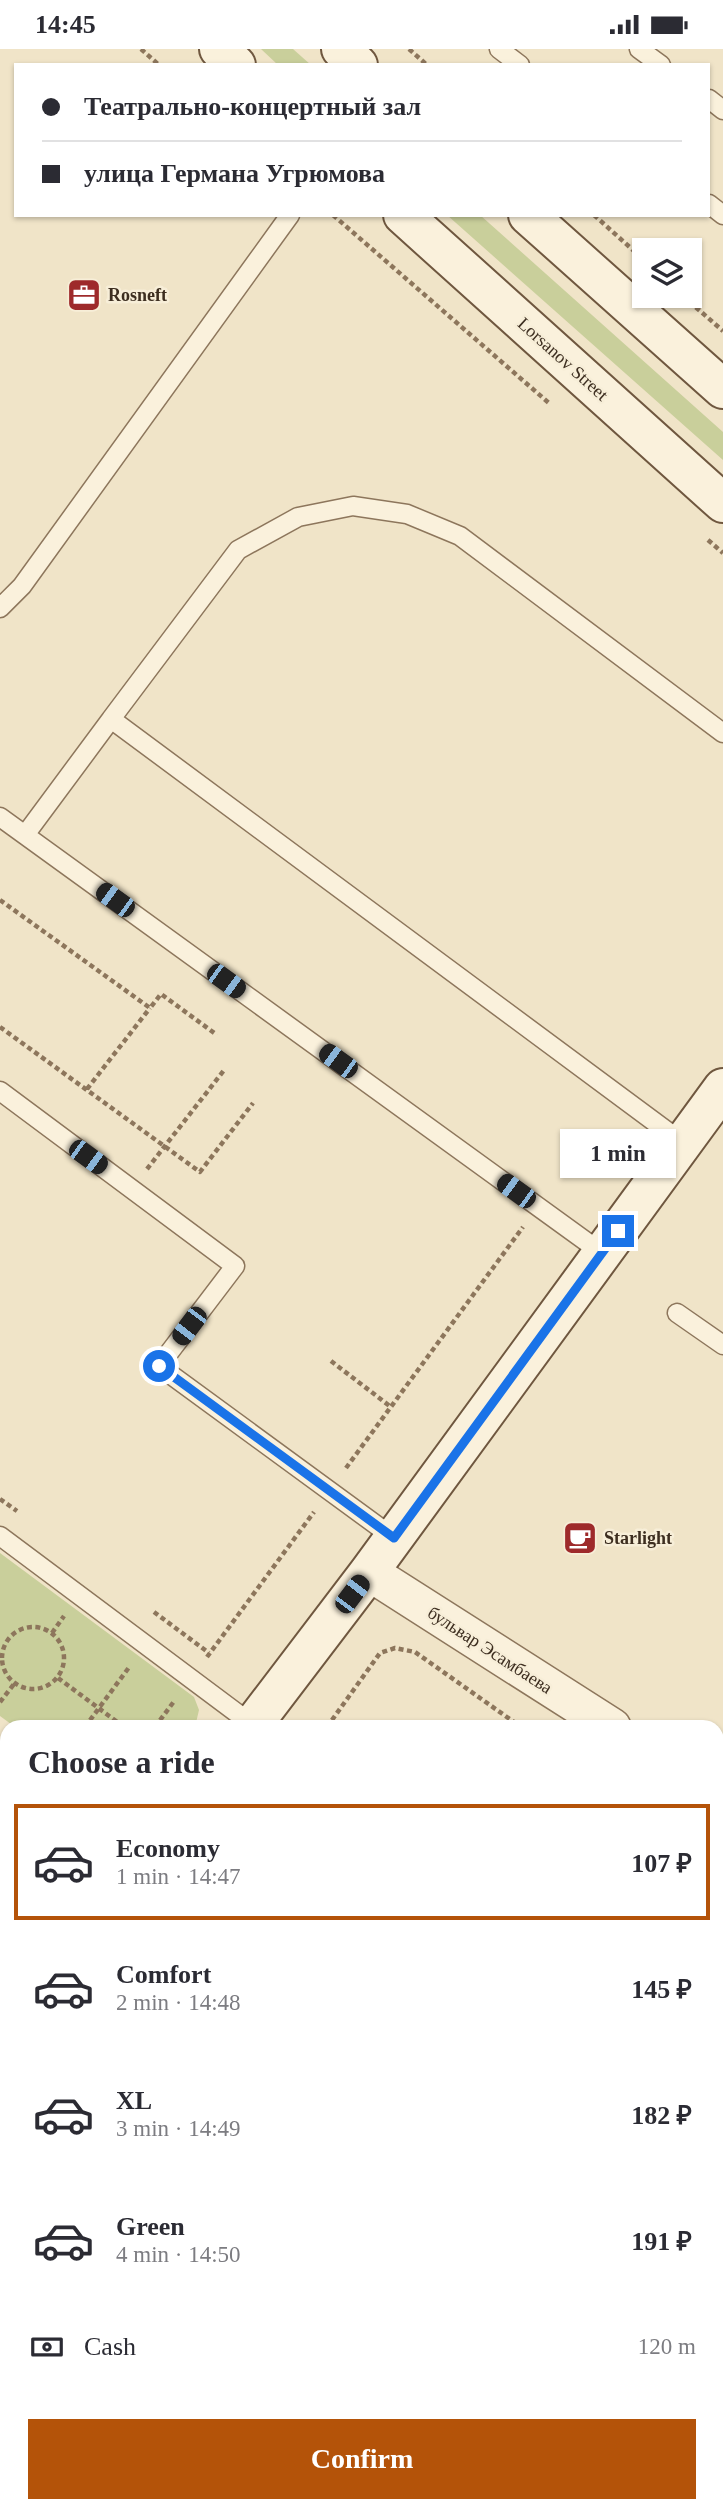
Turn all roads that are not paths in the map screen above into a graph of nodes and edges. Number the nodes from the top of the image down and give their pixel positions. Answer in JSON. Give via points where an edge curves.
{"nodes":[{"id":1,"x":219,"y":49,"type":"edge"},
{"id":2,"x":341,"y":49,"type":"edge"},
{"id":3,"x":499,"y":49,"type":"edge"},
{"id":4,"x":639,"y":49,"type":"edge"},
{"id":5,"x":234,"y":63,"type":"edge"},
{"id":6,"x":356,"y":63,"type":"edge"},
{"id":7,"x":517,"y":63,"type":"edge"},
{"id":8,"x":658,"y":63,"type":"edge"},
{"id":9,"x":289,"y":217,"type":"edge"},
{"id":10,"x":406,"y":217,"type":"edge"},
{"id":11,"x":530,"y":217,"type":"edge"},
{"id":12,"x":723,"y":389,"type":"edge"},
{"id":13,"x":723,"y":503,"type":"edge"},
{"id":14,"x":0,"y":608,"type":"edge"},
{"id":15,"x":111,"y":719,"type":"junction"},
{"id":16,"x":723,"y":733,"type":"edge"},
{"id":17,"x":0,"y":817,"type":"edge"},
{"id":18,"x":25,"y":835,"type":"junction"},
{"id":19,"x":723,"y":1089,"type":"edge"},
{"id":20,"x":0,"y":1091,"type":"edge"},
{"id":21,"x":683,"y":1143,"type":"junction"},
{"id":22,"x":602,"y":1253,"type":"junction"},
{"id":23,"x":677,"y":1313,"type":"dead end"},
{"id":24,"x":723,"y":1345,"type":"edge"},
{"id":25,"x":0,"y":1536,"type":"edge"},
{"id":26,"x":394,"y":1538,"type":"junction"},
{"id":27,"x":369,"y":1572,"type":"junction"},
{"id":28,"x":244,"y":1720,"type":"edge"},
{"id":29,"x":257,"y":1720,"type":"edge"},
{"id":30,"x":601,"y":1720,"type":"edge"}],
"edges":[{"from":1,"to":5,"type":"street"},
{"from":2,"to":6,"type":"street"},
{"from":3,"to":7,"type":"lane"},
{"from":4,"to":8,"type":"lane"},
{"from":9,"to":14,"type":"lane","via":[[22,586]]},
{"from":10,"to":13,"type":"street","name":"Lorsanov Street"},
{"from":11,"to":12,"type":"street"},
{"from":15,"to":16,"type":"lane","via":[[238,550],[298,517],[353,506],[407,515],[460,535]]},
{"from":15,"to":18,"type":"lane"},
{"from":15,"to":21,"type":"lane"},
{"from":17,"to":18,"type":"lane"},
{"from":18,"to":22,"type":"lane"},
{"from":19,"to":21,"type":"street"},
{"from":20,"to":26,"type":"lane","via":[[235,1266],[159,1366]]},
{"from":21,"to":22,"type":"street"},
{"from":22,"to":26,"type":"street"},
{"from":23,"to":24,"type":"lane"},
{"from":25,"to":28,"type":"lane"},
{"from":26,"to":27,"type":"street"},
{"from":27,"to":29,"type":"street"},
{"from":27,"to":30,"type":"street","name":"бульвар Эсамбаева"}]}
